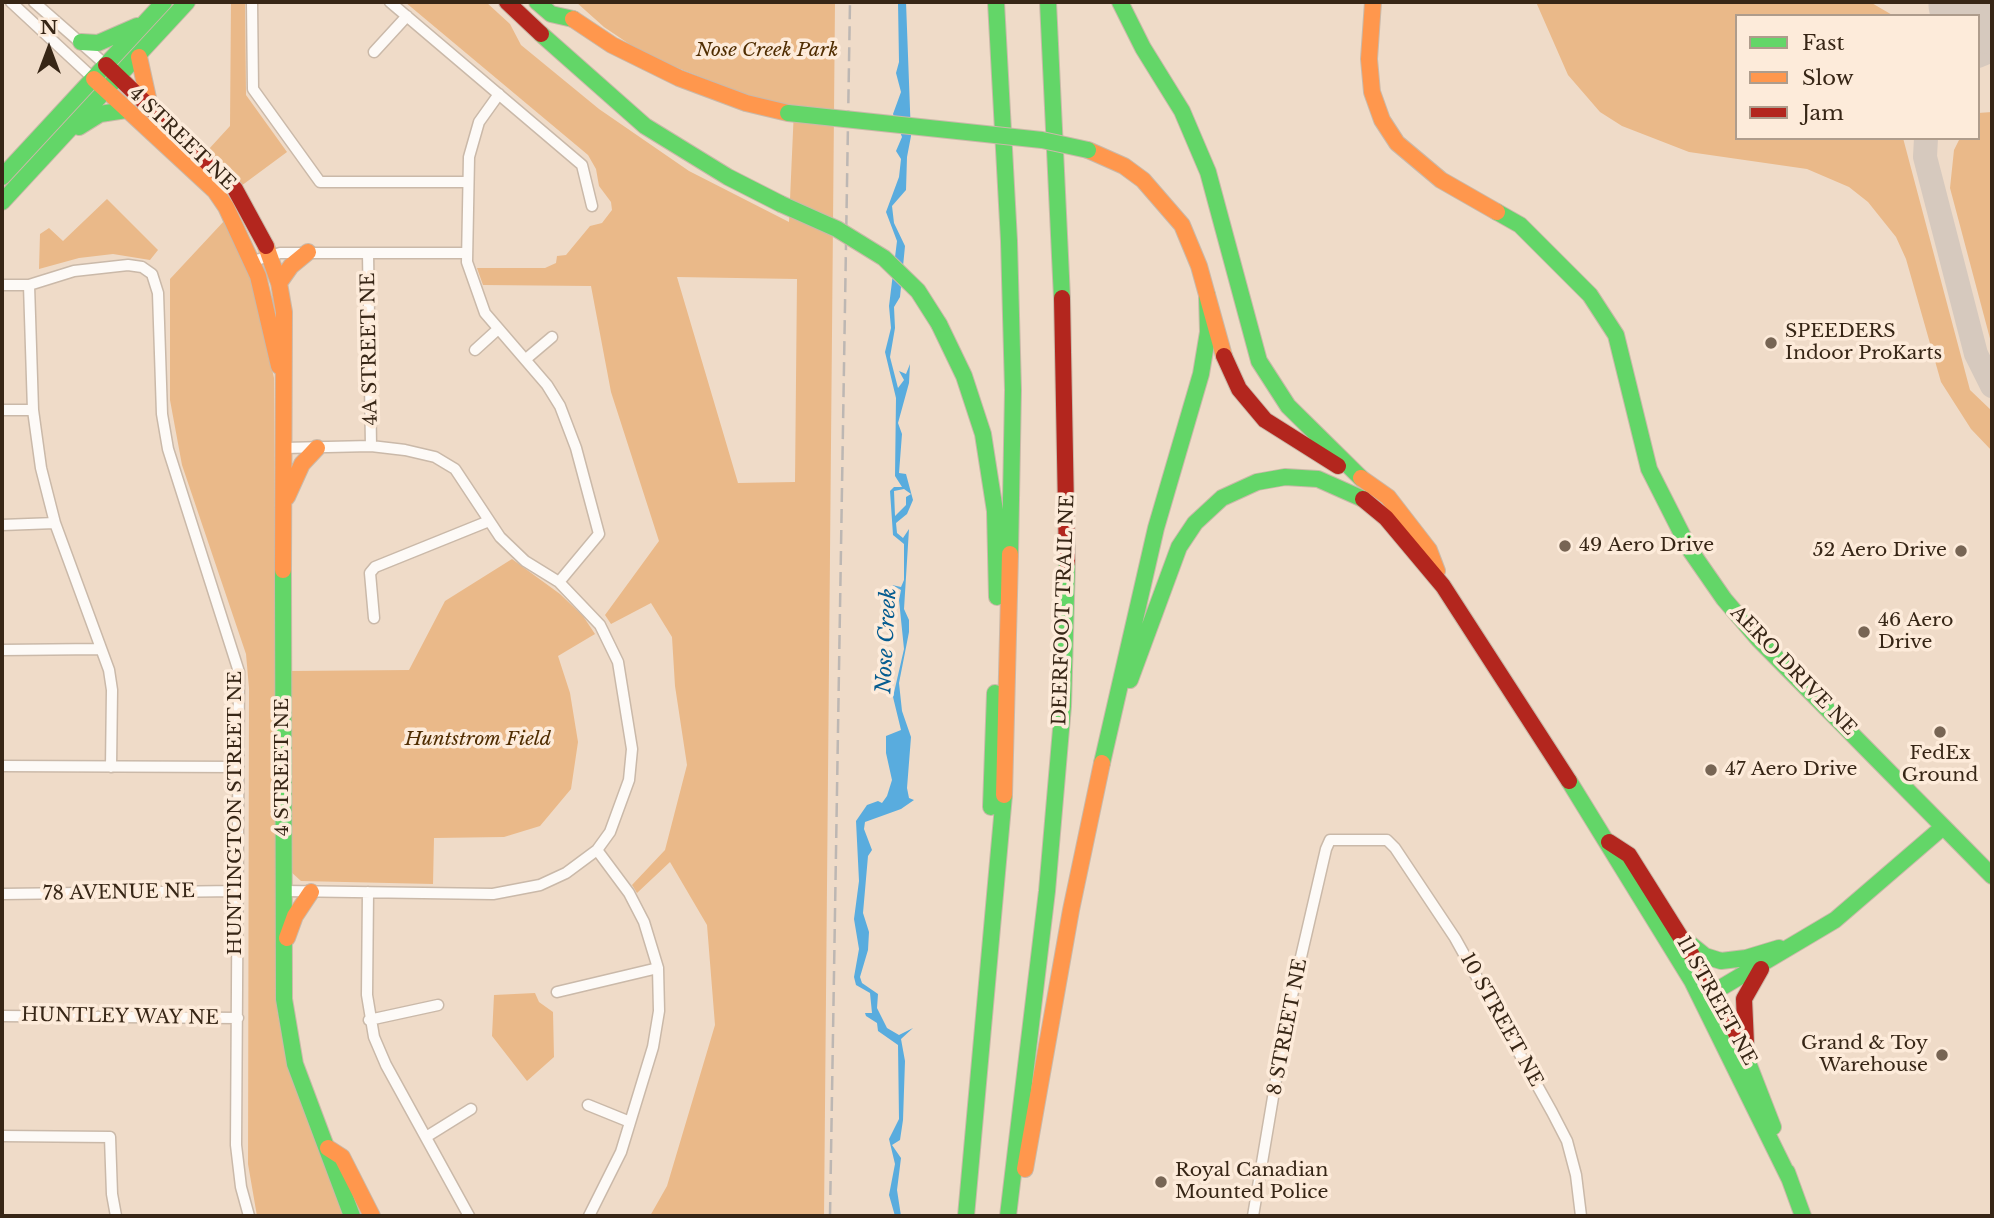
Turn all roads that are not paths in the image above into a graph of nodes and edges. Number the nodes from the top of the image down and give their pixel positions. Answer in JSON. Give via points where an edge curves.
{"nodes":[{"id":1,"x":11,"y":2,"type":"edge"},
{"id":2,"x":34,"y":2,"type":"edge"},
{"id":3,"x":164,"y":2,"type":"edge"},
{"id":4,"x":187,"y":2,"type":"edge"},
{"id":5,"x":252,"y":2,"type":"edge"},
{"id":6,"x":390,"y":2,"type":"edge"},
{"id":7,"x":507,"y":2,"type":"edge"},
{"id":8,"x":537,"y":2,"type":"edge"},
{"id":9,"x":555,"y":2,"type":"edge"},
{"id":10,"x":996,"y":2,"type":"edge"},
{"id":11,"x":1048,"y":2,"type":"edge"},
{"id":12,"x":1120,"y":2,"type":"edge"},
{"id":13,"x":1373,"y":2,"type":"edge"},
{"id":14,"x":407,"y":16,"type":"junction"},
{"id":15,"x":573,"y":19,"type":"junction"},
{"id":16,"x":146,"y":22,"type":"junction"},
{"id":17,"x":80,"y":42,"type":"junction"},
{"id":18,"x":374,"y":52,"type":"dead end"},
{"id":19,"x":139,"y":57,"type":"junction"},
{"id":20,"x":112,"y":71,"type":"junction"},
{"id":21,"x":100,"y":84,"type":"junction"},
{"id":22,"x":499,"y":94,"type":"junction"},
{"id":23,"x":150,"y":109,"type":"junction"},
{"id":24,"x":126,"y":110,"type":"junction"},
{"id":25,"x":65,"y":135,"type":"junction"},
{"id":26,"x":2,"y":177,"type":"edge"},
{"id":27,"x":467,"y":182,"type":"junction"},
{"id":28,"x":2,"y":202,"type":"edge"},
{"id":29,"x":592,"y":206,"type":"dead end"},
{"id":30,"x":308,"y":252,"type":"junction"},
{"id":31,"x":368,"y":253,"type":"junction"},
{"id":32,"x":467,"y":253,"type":"junction"},
{"id":33,"x":270,"y":255,"type":"junction"},
{"id":34,"x":253,"y":261,"type":"junction"},
{"id":35,"x":279,"y":284,"type":"junction"},
{"id":36,"x":2,"y":285,"type":"edge"},
{"id":37,"x":29,"y":285,"type":"junction"},
{"id":38,"x":1207,"y":295,"type":"junction"},
{"id":39,"x":496,"y":330,"type":"junction"},
{"id":40,"x":552,"y":337,"type":"dead end"},
{"id":41,"x":475,"y":350,"type":"dead end"},
{"id":42,"x":526,"y":359,"type":"junction"},
{"id":43,"x":283,"y":378,"type":"junction"},
{"id":44,"x":2,"y":410,"type":"edge"},
{"id":45,"x":33,"y":410,"type":"junction"},
{"id":46,"x":371,"y":446,"type":"junction"},
{"id":47,"x":284,"y":448,"type":"junction"},
{"id":48,"x":317,"y":448,"type":"junction"},
{"id":49,"x":1361,"y":478,"type":"junction"},
{"id":50,"x":283,"y":506,"type":"junction"},
{"id":51,"x":489,"y":521,"type":"junction"},
{"id":52,"x":55,"y":523,"type":"junction"},
{"id":53,"x":2,"y":525,"type":"edge"},
{"id":54,"x":559,"y":582,"type":"junction"},
{"id":55,"x":1443,"y":586,"type":"junction"},
{"id":56,"x":374,"y":618,"type":"dead end"},
{"id":57,"x":100,"y":649,"type":"junction"},
{"id":58,"x":2,"y":650,"type":"edge"},
{"id":59,"x":2,"y":766,"type":"edge"},
{"id":60,"x":111,"y":766,"type":"junction"},
{"id":61,"x":238,"y":767,"type":"junction"},
{"id":62,"x":1098,"y":777,"type":"junction"},
{"id":63,"x":1943,"y":827,"type":"junction"},
{"id":64,"x":1330,"y":840,"type":"joint"},
{"id":65,"x":1609,"y":842,"type":"junction"},
{"id":66,"x":597,"y":850,"type":"junction"},
{"id":67,"x":1992,"y":876,"type":"edge"},
{"id":68,"x":236,"y":891,"type":"junction"},
{"id":69,"x":284,"y":891,"type":"junction"},
{"id":70,"x":311,"y":892,"type":"junction"},
{"id":71,"x":368,"y":892,"type":"junction"},
{"id":72,"x":2,"y":894,"type":"edge"},
{"id":73,"x":1811,"y":936,"type":"junction"},
{"id":74,"x":1682,"y":937,"type":"junction"},
{"id":75,"x":283,"y":954,"type":"junction"},
{"id":76,"x":1767,"y":962,"type":"junction"},
{"id":77,"x":657,"y":968,"type":"junction"},
{"id":78,"x":990,"y":970,"type":"junction"},
{"id":79,"x":556,"y":992,"type":"dead end"},
{"id":80,"x":1708,"y":995,"type":"junction"},
{"id":81,"x":438,"y":1004,"type":"dead end"},
{"id":82,"x":2,"y":1016,"type":"edge"},
{"id":83,"x":238,"y":1018,"type":"junction"},
{"id":84,"x":369,"y":1020,"type":"junction"},
{"id":85,"x":1747,"y":1054,"type":"junction"},
{"id":86,"x":588,"y":1105,"type":"dead end"},
{"id":87,"x":471,"y":1110,"type":"dead end"},
{"id":88,"x":630,"y":1122,"type":"junction"},
{"id":89,"x":2,"y":1136,"type":"edge"},
{"id":90,"x":426,"y":1137,"type":"junction"},
{"id":91,"x":328,"y":1148,"type":"junction"},
{"id":92,"x":1790,"y":1180,"type":"junction"},
{"id":93,"x":116,"y":1216,"type":"edge"},
{"id":94,"x":249,"y":1216,"type":"edge"},
{"id":95,"x":352,"y":1216,"type":"edge"},
{"id":96,"x":372,"y":1216,"type":"edge"},
{"id":97,"x":469,"y":1216,"type":"edge"},
{"id":98,"x":589,"y":1216,"type":"edge"},
{"id":99,"x":966,"y":1216,"type":"edge"},
{"id":100,"x":1008,"y":1216,"type":"edge"},
{"id":101,"x":1016,"y":1216,"type":"edge"},
{"id":102,"x":1253,"y":1216,"type":"edge"},
{"id":103,"x":1581,"y":1216,"type":"edge"},
{"id":104,"x":1803,"y":1216,"type":"edge"}],
"edges":[{"from":1,"to":21,"type":"street"},
{"from":2,"to":17,"type":"street"},
{"from":3,"to":16,"type":"main road"},
{"from":4,"to":19,"type":"main road"},
{"from":5,"to":27,"type":"street","via":[[253,89],[320,182]]},
{"from":6,"to":14,"type":"street"},
{"from":7,"to":78,"type":"main road","bridge":true,"via":[[645,125],[728,177],[837,229],[884,258],[918,291],[939,324],[976,410],[995,511],[997,614],[986,928]]},
{"from":8,"to":15,"type":"main road","via":[[551,14]]},
{"from":9,"to":15,"type":"main road"},
{"from":10,"to":78,"type":"main road","via":[[1013,390],[1006,776]]},
{"from":11,"to":100,"type":"main road","name":"DEERFOOT TRAIL NE","via":[[1064,335],[1068,526],[1063,706],[1047,891]]},
{"from":12,"to":49,"type":"main road","via":[[1182,111],[1208,172],[1259,361],[1288,406]]},
{"from":13,"to":63,"type":"main road","name":"AERO DRIVE NE","via":[[1372,92],[1396,143],[1441,180],[1520,225],[1590,295],[1616,335],[1649,469],[1690,550],[1759,640]]},
{"from":14,"to":18,"type":"street"},
{"from":14,"to":22,"type":"street"},
{"from":15,"to":38,"type":"main road","bridge":true,"via":[[660,70],[788,113],[1042,140],[1088,150],[1133,173],[1172,210],[1199,266]]},
{"from":16,"to":17,"type":"main road","via":[[99,43]]},
{"from":16,"to":20,"type":"main road"},
{"from":17,"to":20,"type":"street"},
{"from":19,"to":20,"type":"main road"},
{"from":19,"to":23,"type":"main road"},
{"from":20,"to":21,"type":"main road"},
{"from":20,"to":23,"type":"main road","name":"4 STREET NE"},
{"from":21,"to":24,"type":"main road","name":"4 STREET NE"},
{"from":21,"to":25,"type":"main road"},
{"from":21,"to":26,"type":"main road"},
{"from":22,"to":27,"type":"street","via":[[473,136]]},
{"from":22,"to":29,"type":"street","via":[[582,165]]},
{"from":23,"to":33,"type":"main road","name":"4 STREET NE","via":[[235,189]]},
{"from":24,"to":25,"type":"main road","via":[[100,114]]},
{"from":24,"to":34,"type":"main road","name":"4 STREET NE","via":[[215,191]]},
{"from":25,"to":28,"type":"main road"},
{"from":27,"to":32,"type":"street"},
{"from":30,"to":31,"type":"street"},
{"from":30,"to":33,"type":"street"},
{"from":30,"to":35,"type":"main road"},
{"from":31,"to":32,"type":"street"},
{"from":31,"to":46,"type":"street","name":"4A STREET NE"},
{"from":32,"to":39,"type":"street","via":[[475,290]]},
{"from":33,"to":34,"type":"street"},
{"from":33,"to":35,"type":"main road","name":"4 STREET NE"},
{"from":34,"to":43,"type":"main road","name":"4 STREET NE"},
{"from":35,"to":43,"type":"main road","name":"4 STREET NE","via":[[286,330]]},
{"from":36,"to":37,"type":"street"},
{"from":37,"to":45,"type":"street"},
{"from":37,"to":61,"type":"street","name":"HUNTINGTON STREET NE","via":[[74,271],[128,265],[152,274],[158,293],[162,414],[168,449],[239,672]]},
{"from":38,"to":49,"type":"main road","via":[[1224,358],[1239,389],[1265,420]]},
{"from":38,"to":62,"type":"main road","via":[[1208,332],[1201,374],[1156,528]]},
{"from":39,"to":41,"type":"street"},
{"from":39,"to":42,"type":"street"},
{"from":40,"to":42,"type":"street"},
{"from":42,"to":54,"type":"street","via":[[560,406],[599,534]]},
{"from":43,"to":47,"type":"main road","name":"4 STREET NE"},
{"from":44,"to":45,"type":"street"},
{"from":45,"to":52,"type":"street"},
{"from":46,"to":48,"type":"street"},
{"from":46,"to":51,"type":"street","via":[[436,457],[455,469]]},
{"from":47,"to":48,"type":"street"},
{"from":47,"to":50,"type":"main road","name":"4 STREET NE"},
{"from":48,"to":50,"type":"main road","via":[[302,464]]},
{"from":49,"to":55,"type":"main road","name":"11 STREET NE","via":[[1388,497],[1429,550]]},
{"from":50,"to":69,"type":"main road","name":"4 STREET NE"},
{"from":51,"to":54,"type":"street","via":[[525,561]]},
{"from":51,"to":56,"type":"street","via":[[374,567],[370,573]]},
{"from":52,"to":53,"type":"street"},
{"from":52,"to":57,"type":"street"},
{"from":54,"to":66,"type":"street","via":[[609,639],[627,702],[632,749],[629,780],[610,832]]},
{"from":55,"to":62,"type":"main road","name":"11 STREET NE","via":[[1386,518],[1363,499],[1326,482],[1285,477],[1245,486],[1204,513],[1186,535]]},
{"from":55,"to":65,"type":"main road","name":"11 STREET NE"},
{"from":57,"to":58,"type":"street"},
{"from":57,"to":60,"type":"street","via":[[113,690]]},
{"from":59,"to":60,"type":"street"},
{"from":60,"to":61,"type":"street"},
{"from":61,"to":68,"type":"street","name":"HUNTINGTON STREET NE"},
{"from":62,"to":101,"type":"main road"},
{"from":63,"to":67,"type":"main road","name":"AERO DRIVE NE"},
{"from":63,"to":73,"type":"main road","via":[[1865,896]]},
{"from":64,"to":102,"type":"street","name":"8 STREET NE","via":[[1285,1026]]},
{"from":64,"to":103,"type":"street","name":"10 STREET NE","via":[[1387,840],[1455,938],[1567,1141]]},
{"from":65,"to":74,"type":"main road","name":"11 STREET NE","via":[[1629,855]]},
{"from":65,"to":80,"type":"main road","name":"11 STREET NE"},
{"from":66,"to":71,"type":"street","via":[[566,873],[517,891]]},
{"from":66,"to":77,"type":"street","via":[[645,922]]},
{"from":68,"to":72,"type":"street","name":"78 AVENUE NE"},
{"from":68,"to":83,"type":"street","name":"HUNTINGTON STREET NE"},
{"from":69,"to":70,"type":"street"},
{"from":69,"to":75,"type":"main road","name":"4 STREET NE"},
{"from":70,"to":71,"type":"street"},
{"from":70,"to":75,"type":"main road","via":[[295,916]]},
{"from":71,"to":84,"type":"street"},
{"from":73,"to":74,"type":"main road","via":[[1746,958],[1721,961],[1705,956]]},
{"from":73,"to":76,"type":"main road"},
{"from":74,"to":80,"type":"main road","name":"11 STREET NE"},
{"from":75,"to":91,"type":"main road","name":"4 STREET NE","via":[[287,1030],[295,1065]]},
{"from":76,"to":80,"type":"main road"},
{"from":76,"to":85,"type":"main road","via":[[1744,999]]},
{"from":77,"to":79,"type":"street"},
{"from":77,"to":88,"type":"street","via":[[659,1011],[653,1047]]},
{"from":78,"to":99,"type":"main road"},
{"from":80,"to":85,"type":"main road","name":"11 STREET NE"},
{"from":80,"to":92,"type":"main road","name":"11 STREET NE"},
{"from":81,"to":84,"type":"street"},
{"from":82,"to":83,"type":"street","name":"HUNTLEY WAY NE"},
{"from":83,"to":94,"type":"street","name":"HUNTINGTON STREET NE","via":[[236,1145]]},
{"from":84,"to":90,"type":"street","via":[[386,1065]]},
{"from":85,"to":92,"type":"main road","name":"11 STREET NE"},
{"from":86,"to":88,"type":"street"},
{"from":87,"to":90,"type":"street"},
{"from":88,"to":98,"type":"street","via":[[621,1152]]},
{"from":89,"to":93,"type":"street","via":[[110,1137]]},
{"from":90,"to":97,"type":"street"},
{"from":91,"to":95,"type":"main road","name":"4 STREET NE","via":[[329,1162]]},
{"from":91,"to":96,"type":"main road","name":"4 STREET NE","via":[[342,1157]]},
{"from":92,"to":104,"type":"main road","name":"11 STREET NE"}]}
